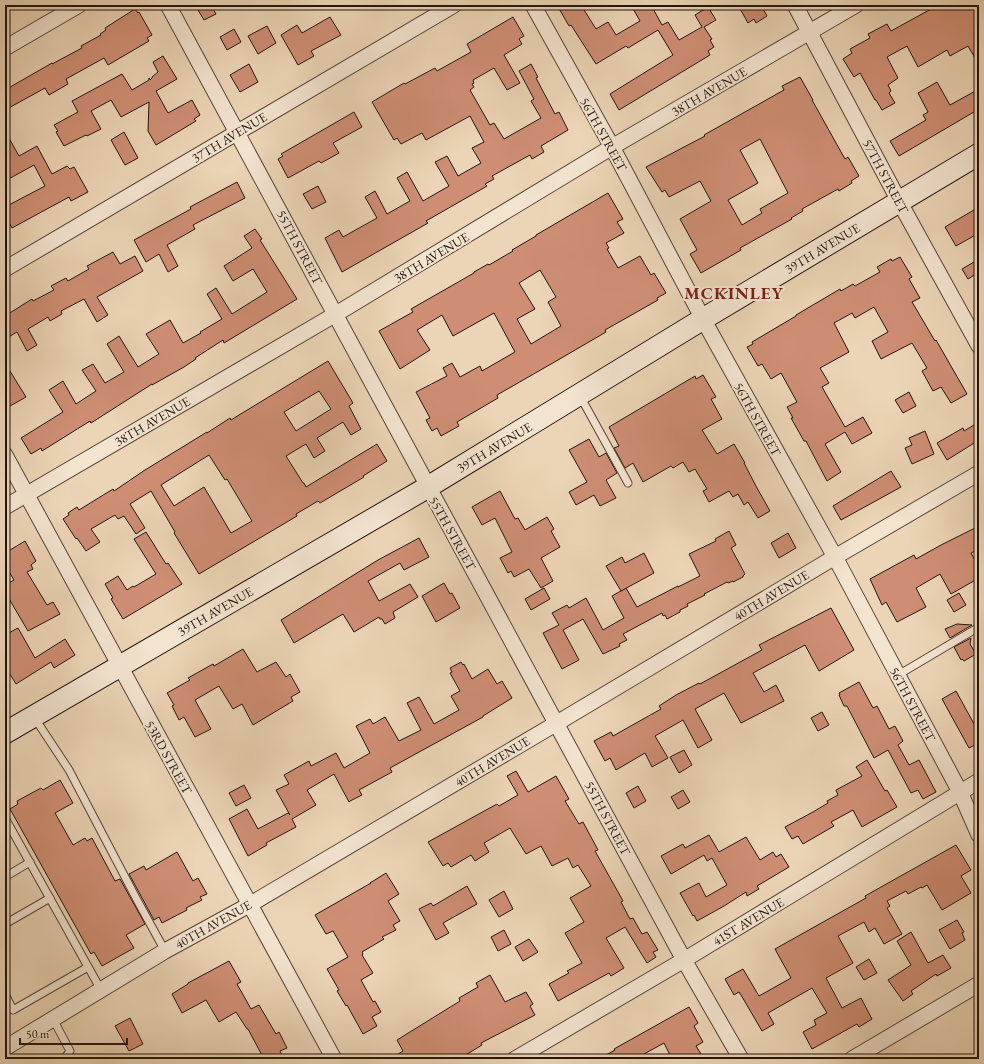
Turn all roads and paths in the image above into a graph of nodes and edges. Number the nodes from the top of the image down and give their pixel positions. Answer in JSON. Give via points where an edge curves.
{"nodes":[{"id":1,"x":79,"y":5,"type":"edge"},
{"id":2,"x":168,"y":5,"type":"edge"},
{"id":3,"x":454,"y":5,"type":"edge"},
{"id":4,"x":533,"y":5,"type":"edge"},
{"id":5,"x":795,"y":5,"type":"edge"},
{"id":6,"x":856,"y":5,"type":"edge"},
{"id":7,"x":810,"y":32,"type":"junction"},
{"id":8,"x":5,"y":48,"type":"edge"},
{"id":9,"x":238,"y":132,"type":"junction"},
{"id":10,"x":612,"y":147,"type":"junction"},
{"id":11,"x":979,"y":154,"type":"edge"},
{"id":12,"x":899,"y":201,"type":"junction"},
{"id":13,"x":5,"y":269,"type":"edge"},
{"id":14,"x":336,"y":314,"type":"junction"},
{"id":15,"x":703,"y":319,"type":"junction"},
{"id":16,"x":979,"y":346,"type":"edge"},
{"id":17,"x":579,"y":394,"type":"junction"},
{"id":18,"x":5,"y":455,"type":"edge"},
{"id":19,"x":979,"y":473,"type":"edge"},
{"id":20,"x":628,"y":483,"type":"dead end"},
{"id":21,"x":428,"y":487,"type":"junction"},
{"id":22,"x":26,"y":494,"type":"junction"},
{"id":23,"x":5,"y":507,"type":"edge"},
{"id":24,"x":834,"y":557,"type":"junction"},
{"id":25,"x":979,"y":627,"type":"edge"},
{"id":26,"x":119,"y":667,"type":"junction"},
{"id":27,"x":898,"y":675,"type":"junction"},
{"id":28,"x":34,"y":717,"type":"junction"},
{"id":29,"x":556,"y":723,"type":"junction"},
{"id":30,"x":5,"y":733,"type":"edge"},
{"id":31,"x":979,"y":781,"type":"edge"},
{"id":32,"x":960,"y":792,"type":"junction"},
{"id":33,"x":5,"y":818,"type":"edge"},
{"id":34,"x":979,"y":835,"type":"edge"},
{"id":35,"x":30,"y":862,"type":"junction"},
{"id":36,"x":5,"y":877,"type":"edge"},
{"id":37,"x":50,"y":898,"type":"junction"},
{"id":38,"x":249,"y":904,"type":"junction"},
{"id":39,"x":5,"y":924,"type":"edge"},
{"id":40,"x":165,"y":950,"type":"junction"},
{"id":41,"x":684,"y":960,"type":"junction"},
{"id":42,"x":88,"y":967,"type":"junction"},
{"id":43,"x":979,"y":984,"type":"edge"},
{"id":44,"x":101,"y":990,"type":"junction"},
{"id":45,"x":5,"y":994,"type":"edge"},
{"id":46,"x":53,"y":1019,"type":"junction"},
{"id":47,"x":5,"y":1048,"type":"edge"},
{"id":48,"x":64,"y":1059,"type":"edge"},
{"id":49,"x":334,"y":1059,"type":"edge"},
{"id":50,"x":515,"y":1059,"type":"edge"},
{"id":51,"x":742,"y":1059,"type":"edge"},
{"id":52,"x":852,"y":1059,"type":"edge"}],
"edges":[{"from":1,"to":8,"type":"street"},
{"from":2,"to":9,"type":"street","name":"55TH STREET"},
{"from":3,"to":9,"type":"street","name":"37TH AVENUE"},
{"from":4,"to":10,"type":"street","name":"56TH STREET"},
{"from":5,"to":7,"type":"street","name":"57TH STREET"},
{"from":6,"to":7,"type":"street","name":"38TH AVENUE"},
{"from":7,"to":10,"type":"street","name":"38TH AVENUE"},
{"from":7,"to":12,"type":"street","name":"57TH STREET"},
{"from":9,"to":13,"type":"street","name":"37TH AVENUE"},
{"from":9,"to":14,"type":"street","name":"55TH STREET"},
{"from":10,"to":14,"type":"street","name":"38TH AVENUE"},
{"from":10,"to":15,"type":"street","name":"56TH STREET"},
{"from":11,"to":12,"type":"main road","name":"39TH AVENUE"},
{"from":12,"to":15,"type":"main road","name":"39TH AVENUE"},
{"from":12,"to":16,"type":"street","name":"57TH STREET"},
{"from":14,"to":21,"type":"street","name":"55TH STREET"},
{"from":14,"to":22,"type":"street","name":"38TH AVENUE"},
{"from":15,"to":17,"type":"main road","name":"39TH AVENUE"},
{"from":15,"to":24,"type":"street","name":"56TH STREET"},
{"from":17,"to":20,"type":"lane"},
{"from":17,"to":21,"type":"main road","name":"39TH AVENUE"},
{"from":18,"to":22,"type":"street","name":"53RD STREET"},
{"from":19,"to":24,"type":"street","name":"40TH AVENUE"},
{"from":21,"to":26,"type":"main road","name":"39TH AVENUE"},
{"from":21,"to":29,"type":"street","name":"55TH STREET"},
{"from":22,"to":23,"type":"street","name":"38TH AVENUE"},
{"from":22,"to":26,"type":"street","name":"53RD STREET"},
{"from":24,"to":27,"type":"street","name":"56TH STREET"},
{"from":24,"to":29,"type":"street","name":"40TH AVENUE"},
{"from":25,"to":27,"type":"lane"},
{"from":26,"to":28,"type":"main road","name":"39TH AVENUE"},
{"from":26,"to":38,"type":"street","name":"53RD STREET"},
{"from":27,"to":32,"type":"street","name":"56TH STREET"},
{"from":28,"to":30,"type":"main road","name":"39TH AVENUE"},
{"from":28,"to":40,"type":"lane","via":[[69,770]]},
{"from":29,"to":38,"type":"street","name":"40TH AVENUE"},
{"from":29,"to":41,"type":"street","name":"55TH STREET"},
{"from":31,"to":32,"type":"street","name":"41ST AVENUE"},
{"from":32,"to":34,"type":"street","name":"56TH STREET"},
{"from":32,"to":41,"type":"street","name":"41ST AVENUE"},
{"from":33,"to":35,"type":"lane"},
{"from":35,"to":36,"type":"lane"},
{"from":35,"to":37,"type":"lane"},
{"from":37,"to":39,"type":"lane"},
{"from":37,"to":42,"type":"lane"},
{"from":38,"to":40,"type":"street","name":"40TH AVENUE"},
{"from":38,"to":49,"type":"street","name":"53RD STREET"},
{"from":40,"to":44,"type":"street","name":"40TH AVENUE"},
{"from":41,"to":50,"type":"street","name":"41ST AVENUE"},
{"from":41,"to":51,"type":"street","name":"55TH STREET"},
{"from":42,"to":44,"type":"lane"},
{"from":42,"to":45,"type":"lane","via":[[13,1010]]},
{"from":43,"to":52,"type":"street"},
{"from":44,"to":46,"type":"street","name":"40TH AVENUE"},
{"from":46,"to":47,"type":"street","name":"40TH AVENUE"},
{"from":46,"to":48,"type":"lane","via":[[70,1051]]}]}
